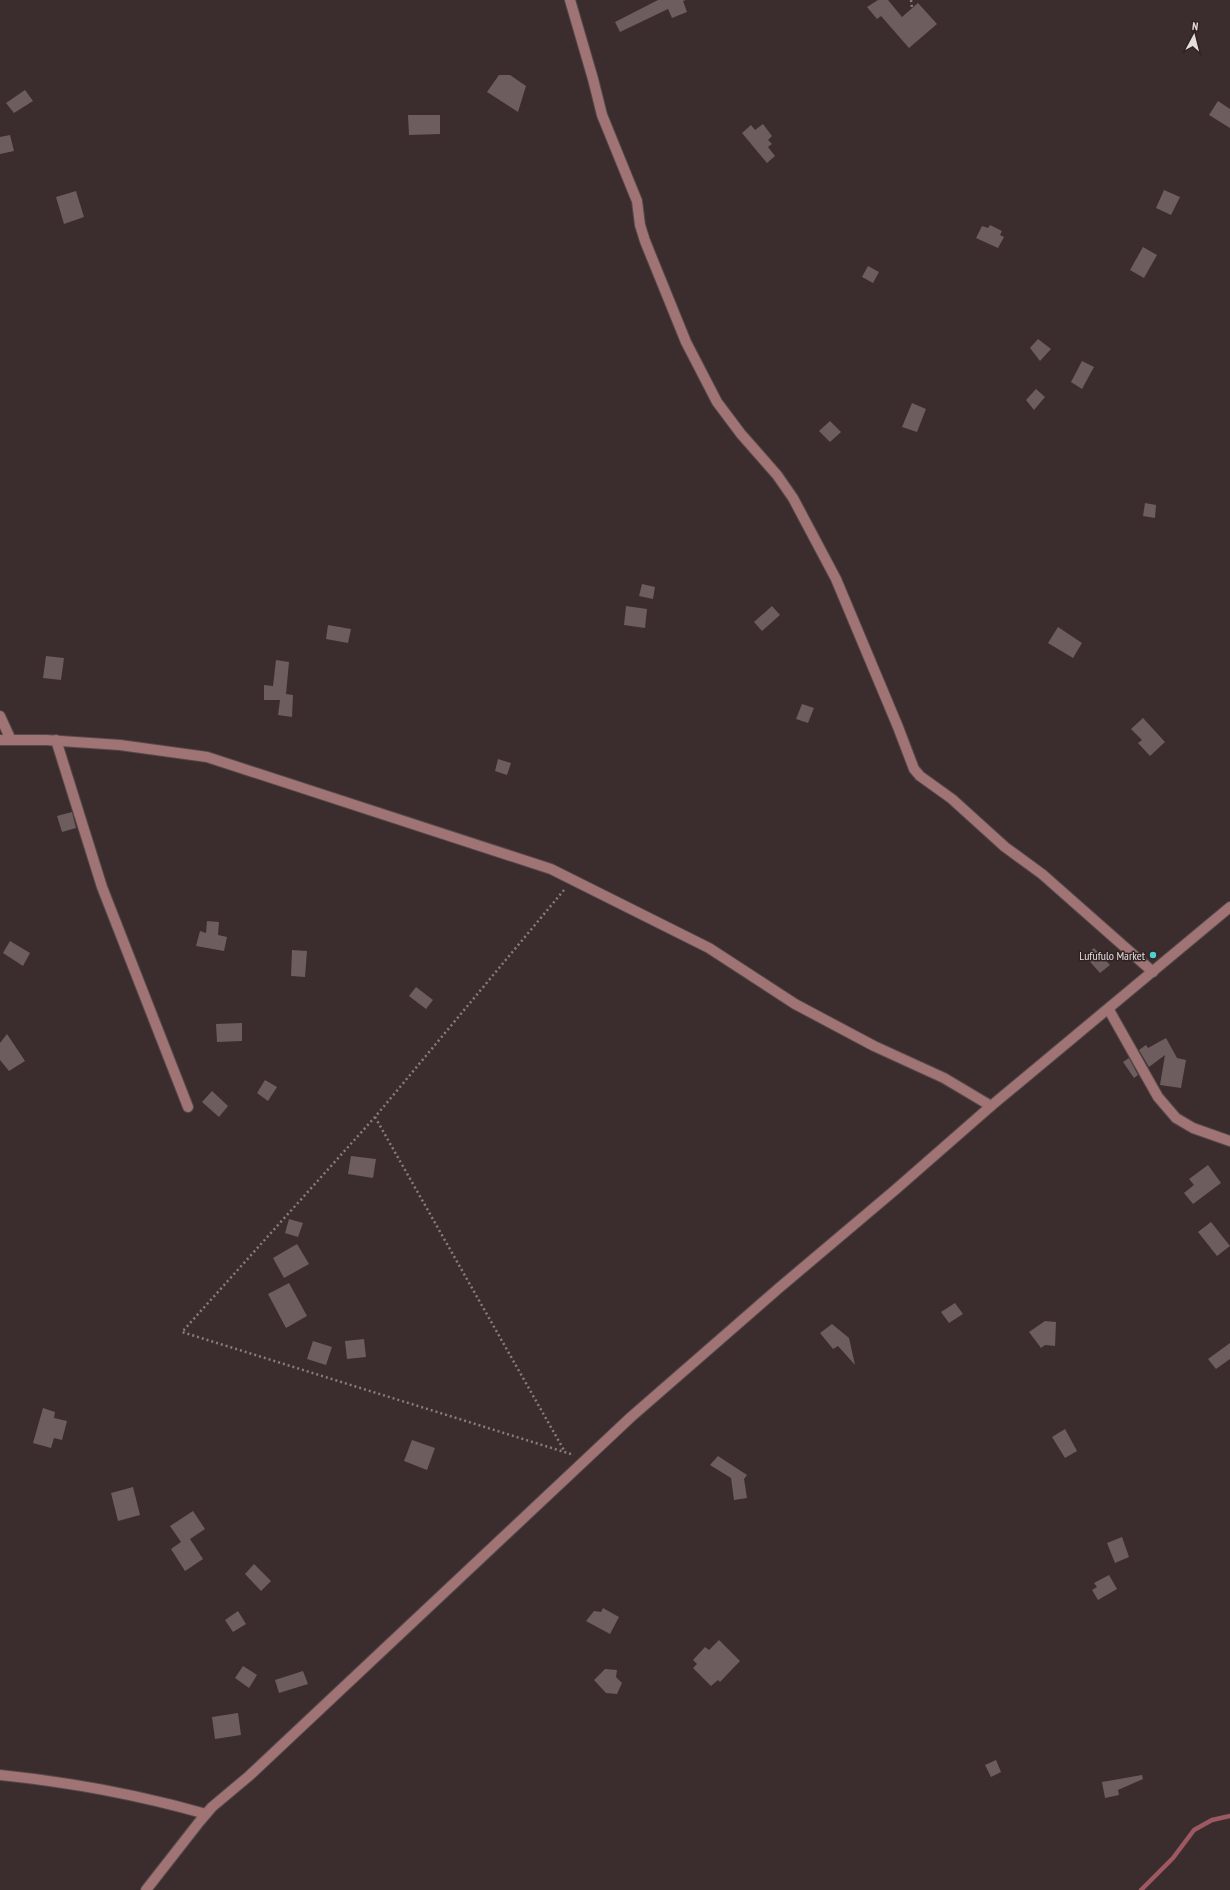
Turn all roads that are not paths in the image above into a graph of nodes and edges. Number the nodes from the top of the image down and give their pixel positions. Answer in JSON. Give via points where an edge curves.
{"nodes":[{"id":1,"x":569,"y":1,"type":"edge"},
{"id":2,"x":0,"y":716,"type":"edge"},
{"id":3,"x":0,"y":740,"type":"edge"},
{"id":4,"x":11,"y":740,"type":"junction"},
{"id":5,"x":56,"y":740,"type":"junction"},
{"id":6,"x":1230,"y":907,"type":"edge"},
{"id":7,"x":1153,"y":972,"type":"junction"},
{"id":8,"x":1109,"y":1010,"type":"junction"},
{"id":9,"x":991,"y":1106,"type":"junction"},
{"id":10,"x":188,"y":1107,"type":"dead end"},
{"id":11,"x":1230,"y":1141,"type":"edge"},
{"id":12,"x":0,"y":1775,"type":"edge"},
{"id":13,"x":206,"y":1814,"type":"junction"},
{"id":14,"x":146,"y":1890,"type":"edge"}],
"edges":[{"from":1,"to":7,"type":"street","via":[[602,115],[633,188],[645,241],[686,342],[717,402],[777,475],[804,518],[836,579],[914,769],[1042,874]]},
{"from":2,"to":4,"type":"street"},
{"from":3,"to":4,"type":"street"},
{"from":4,"to":5,"type":"street"},
{"from":5,"to":9,"type":"street","via":[[207,756],[551,869],[708,948],[795,1004],[874,1046],[944,1078]]},
{"from":5,"to":10,"type":"street","via":[[102,887]]},
{"from":6,"to":7,"type":"street"},
{"from":7,"to":8,"type":"street"},
{"from":8,"to":9,"type":"street"},
{"from":8,"to":11,"type":"street","via":[[1158,1097],[1176,1118],[1193,1128]]},
{"from":9,"to":13,"type":"street","via":[[631,1417]]},
{"from":12,"to":13,"type":"street","via":[[85,1787]]},
{"from":13,"to":14,"type":"street"}]}
